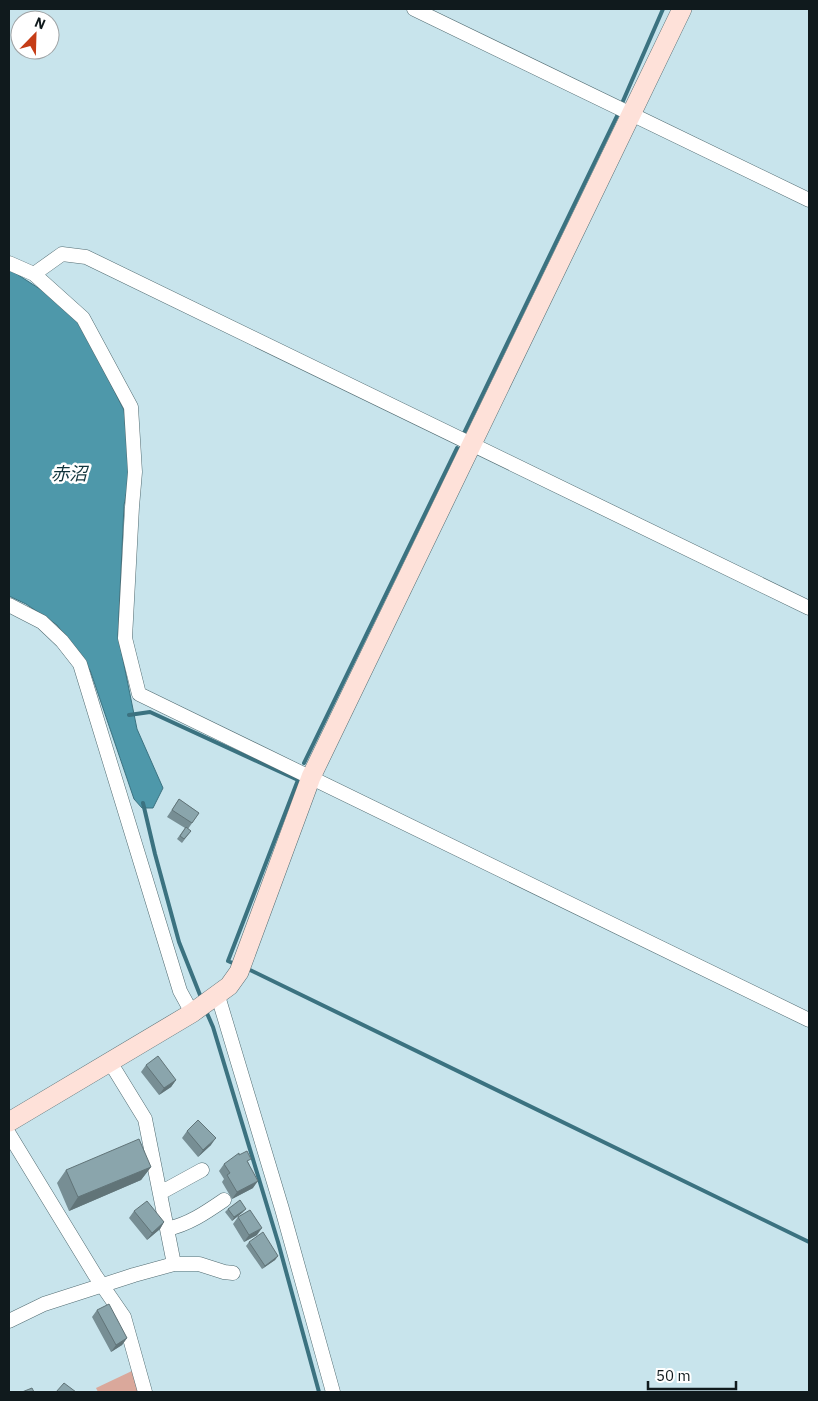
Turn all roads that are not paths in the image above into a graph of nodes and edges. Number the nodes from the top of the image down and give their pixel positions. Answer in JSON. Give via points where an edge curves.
{"nodes":[{"id":1,"x":414,"y":9,"type":"edge"},
{"id":2,"x":682,"y":9,"type":"edge"},
{"id":3,"x":630,"y":114,"type":"junction"},
{"id":4,"x":809,"y":200,"type":"edge"},
{"id":5,"x":9,"y":263,"type":"edge"},
{"id":6,"x":34,"y":274,"type":"junction"},
{"id":7,"x":471,"y":445,"type":"junction"},
{"id":8,"x":9,"y":605,"type":"edge"},
{"id":9,"x":809,"y":608,"type":"edge"},
{"id":10,"x":310,"y":777,"type":"junction"},
{"id":11,"x":206,"y":1004,"type":"junction"},
{"id":12,"x":809,"y":1020,"type":"edge"},
{"id":13,"x":110,"y":1062,"type":"junction"},
{"id":14,"x":9,"y":1122,"type":"edge"},
{"id":15,"x":9,"y":1134,"type":"edge"},
{"id":16,"x":202,"y":1170,"type":"dead end"},
{"id":17,"x":160,"y":1193,"type":"junction"},
{"id":18,"x":224,"y":1200,"type":"dead end"},
{"id":19,"x":167,"y":1229,"type":"junction"},
{"id":20,"x":174,"y":1264,"type":"junction"},
{"id":21,"x":233,"y":1273,"type":"dead end"},
{"id":22,"x":103,"y":1286,"type":"junction"},
{"id":23,"x":9,"y":1320,"type":"edge"},
{"id":24,"x":145,"y":1392,"type":"edge"},
{"id":25,"x":333,"y":1392,"type":"edge"}],
"edges":[{"from":1,"to":3,"type":"street"},
{"from":2,"to":3,"type":"street"},
{"from":3,"to":4,"type":"street"},
{"from":3,"to":7,"type":"street"},
{"from":5,"to":6,"type":"street"},
{"from":6,"to":7,"type":"street","via":[[62,254],[86,257]]},
{"from":6,"to":10,"type":"street","via":[[83,318],[131,407],[135,472],[126,638],[139,694]]},
{"from":7,"to":9,"type":"street"},
{"from":7,"to":10,"type":"street"},
{"from":8,"to":11,"type":"street","via":[[42,622],[80,664],[180,991]]},
{"from":10,"to":11,"type":"street","via":[[241,968],[229,986]]},
{"from":10,"to":12,"type":"street"},
{"from":11,"to":13,"type":"street"},
{"from":11,"to":25,"type":"street","via":[[282,1209]]},
{"from":13,"to":14,"type":"street"},
{"from":13,"to":17,"type":"street","via":[[145,1119]]},
{"from":15,"to":22,"type":"street"},
{"from":16,"to":17,"type":"street"},
{"from":17,"to":19,"type":"street"},
{"from":18,"to":19,"type":"street","via":[[197,1219]]},
{"from":19,"to":20,"type":"street"},
{"from":20,"to":21,"type":"street","via":[[199,1264]]},
{"from":20,"to":22,"type":"street"},
{"from":22,"to":23,"type":"street","via":[[44,1304]]},
{"from":22,"to":24,"type":"street","via":[[124,1317]]}]}
